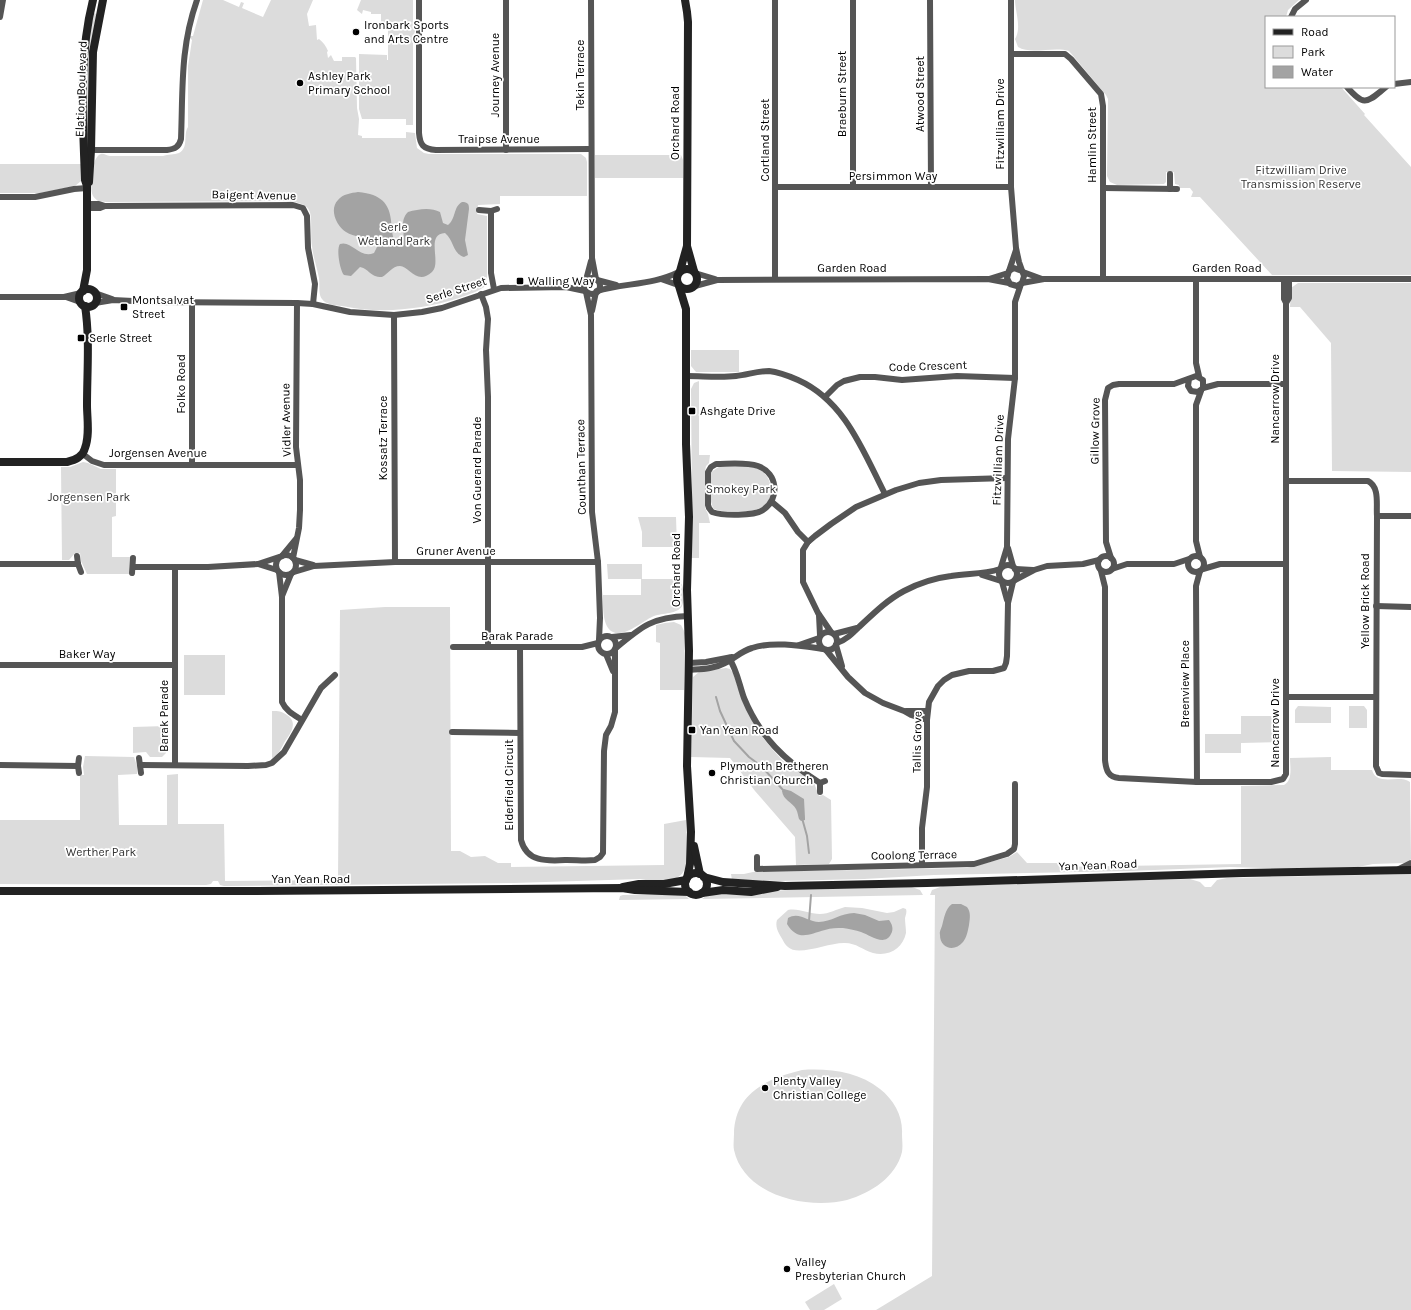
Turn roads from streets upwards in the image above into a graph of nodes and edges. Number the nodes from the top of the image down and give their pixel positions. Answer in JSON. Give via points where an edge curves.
{"nodes":[{"id":1,"x":3,"y":0,"type":"edge"},
{"id":2,"x":103,"y":0,"type":"edge"},
{"id":3,"x":197,"y":0,"type":"edge"},
{"id":4,"x":419,"y":0,"type":"edge"},
{"id":5,"x":506,"y":0,"type":"edge"},
{"id":6,"x":591,"y":0,"type":"edge"},
{"id":7,"x":775,"y":0,"type":"edge"},
{"id":8,"x":853,"y":0,"type":"edge"},
{"id":9,"x":930,"y":0,"type":"edge"},
{"id":10,"x":1011,"y":0,"type":"edge"},
{"id":11,"x":1306,"y":0,"type":"edge"},
{"id":12,"x":687,"y":1,"type":"edge"},
{"id":13,"x":92,"y":4,"type":"edge"},
{"id":14,"x":100,"y":10,"type":"junction"},
{"id":15,"x":1292,"y":16,"type":"edge"},
{"id":16,"x":0,"y":17,"type":"edge"},
{"id":17,"x":1011,"y":54,"type":"junction"},
{"id":18,"x":1411,"y":82,"type":"edge"},
{"id":19,"x":1395,"y":84,"type":"edge"},
{"id":20,"x":1348,"y":88,"type":"edge"},
{"id":21,"x":1385,"y":88,"type":"edge"},
{"id":22,"x":591,"y":149,"type":"junction"},
{"id":23,"x":88,"y":150,"type":"junction"},
{"id":24,"x":506,"y":150,"type":"junction"},
{"id":25,"x":1170,"y":174,"type":"dead end"},
{"id":26,"x":87,"y":185,"type":"junction"},
{"id":27,"x":776,"y":187,"type":"junction"},
{"id":28,"x":853,"y":187,"type":"junction"},
{"id":29,"x":931,"y":187,"type":"junction"},
{"id":30,"x":1011,"y":187,"type":"junction"},
{"id":31,"x":1104,"y":188,"type":"junction"},
{"id":32,"x":0,"y":197,"type":"edge"},
{"id":33,"x":87,"y":206,"type":"junction"},
{"id":34,"x":478,"y":210,"type":"dead end"},
{"id":35,"x":687,"y":246,"type":"junction"},
{"id":36,"x":1016,"y":248,"type":"junction"},
{"id":37,"x":592,"y":258,"type":"junction"},
{"id":38,"x":87,"y":270,"type":"junction"},
{"id":39,"x":1022,"y":271,"type":"junction"},
{"id":40,"x":679,"y":272,"type":"junction"},
{"id":41,"x":695,"y":272,"type":"junction"},
{"id":42,"x":1009,"y":272,"type":"junction"},
{"id":43,"x":661,"y":279,"type":"junction"},
{"id":44,"x":775,"y":279,"type":"junction"},
{"id":45,"x":988,"y":279,"type":"junction"},
{"id":46,"x":1044,"y":279,"type":"junction"},
{"id":47,"x":1103,"y":279,"type":"junction"},
{"id":48,"x":1196,"y":279,"type":"junction"},
{"id":49,"x":1286,"y":279,"type":"junction"},
{"id":50,"x":1411,"y":279,"type":"edge"},
{"id":51,"x":586,"y":280,"type":"junction"},
{"id":52,"x":597,"y":280,"type":"junction"},
{"id":53,"x":717,"y":280,"type":"junction"},
{"id":54,"x":1009,"y":283,"type":"junction"},
{"id":55,"x":1022,"y":283,"type":"junction"},
{"id":56,"x":566,"y":286,"type":"junction"},
{"id":57,"x":618,"y":286,"type":"junction"},
{"id":58,"x":679,"y":286,"type":"junction"},
{"id":59,"x":694,"y":286,"type":"junction"},
{"id":60,"x":494,"y":289,"type":"junction"},
{"id":61,"x":82,"y":292,"type":"junction"},
{"id":62,"x":94,"y":292,"type":"junction"},
{"id":63,"x":586,"y":292,"type":"junction"},
{"id":64,"x":597,"y":292,"type":"junction"},
{"id":65,"x":481,"y":294,"type":"junction"},
{"id":66,"x":0,"y":297,"type":"edge"},
{"id":67,"x":64,"y":297,"type":"junction"},
{"id":68,"x":114,"y":300,"type":"junction"},
{"id":69,"x":1015,"y":302,"type":"junction"},
{"id":70,"x":192,"y":303,"type":"junction"},
{"id":71,"x":296,"y":303,"type":"junction"},
{"id":72,"x":88,"y":304,"type":"junction"},
{"id":73,"x":313,"y":304,"type":"junction"},
{"id":74,"x":686,"y":309,"type":"junction"},
{"id":75,"x":394,"y":315,"type":"junction"},
{"id":76,"x":591,"y":315,"type":"junction"},
{"id":77,"x":1196,"y":364,"type":"junction"},
{"id":78,"x":687,"y":376,"type":"junction"},
{"id":79,"x":1015,"y":378,"type":"junction"},
{"id":80,"x":1190,"y":378,"type":"junction"},
{"id":81,"x":1200,"y":378,"type":"junction"},
{"id":82,"x":1174,"y":384,"type":"junction"},
{"id":83,"x":1218,"y":384,"type":"junction"},
{"id":84,"x":1286,"y":384,"type":"junction"},
{"id":85,"x":1190,"y":390,"type":"junction"},
{"id":86,"x":1202,"y":390,"type":"junction"},
{"id":87,"x":826,"y":397,"type":"junction"},
{"id":88,"x":1196,"y":405,"type":"junction"},
{"id":89,"x":83,"y":454,"type":"junction"},
{"id":90,"x":0,"y":462,"type":"edge"},
{"id":91,"x":192,"y":465,"type":"junction"},
{"id":92,"x":298,"y":465,"type":"junction"},
{"id":93,"x":1007,"y":478,"type":"junction"},
{"id":94,"x":1286,"y":481,"type":"junction"},
{"id":95,"x":885,"y":494,"type":"junction"},
{"id":96,"x":772,"y":502,"type":"junction"},
{"id":97,"x":1377,"y":516,"type":"junction"},
{"id":98,"x":1411,"y":516,"type":"edge"},
{"id":99,"x":297,"y":537,"type":"junction"},
{"id":100,"x":1196,"y":541,"type":"junction"},
{"id":101,"x":808,"y":542,"type":"junction"},
{"id":102,"x":1106,"y":542,"type":"junction"},
{"id":103,"x":1007,"y":547,"type":"junction"},
{"id":104,"x":77,"y":556,"type":"dead end"},
{"id":105,"x":280,"y":556,"type":"junction"},
{"id":106,"x":133,"y":558,"type":"dead end"},
{"id":107,"x":1111,"y":558,"type":"junction"},
{"id":108,"x":1190,"y":558,"type":"junction"},
{"id":109,"x":1201,"y":558,"type":"junction"},
{"id":110,"x":294,"y":559,"type":"junction"},
{"id":111,"x":1099,"y":559,"type":"junction"},
{"id":112,"x":395,"y":562,"type":"junction"},
{"id":113,"x":488,"y":562,"type":"junction"},
{"id":114,"x":598,"y":562,"type":"junction"},
{"id":115,"x":0,"y":564,"type":"edge"},
{"id":116,"x":78,"y":564,"type":"junction"},
{"id":117,"x":258,"y":564,"type":"junction"},
{"id":118,"x":1083,"y":564,"type":"junction"},
{"id":119,"x":1127,"y":564,"type":"junction"},
{"id":120,"x":1174,"y":564,"type":"junction"},
{"id":121,"x":1220,"y":564,"type":"junction"},
{"id":122,"x":1286,"y":564,"type":"junction"},
{"id":123,"x":314,"y":566,"type":"junction"},
{"id":124,"x":175,"y":567,"type":"junction"},
{"id":125,"x":1001,"y":568,"type":"junction"},
{"id":126,"x":1014,"y":568,"type":"junction"},
{"id":127,"x":1034,"y":570,"type":"junction"},
{"id":128,"x":1100,"y":570,"type":"junction"},
{"id":129,"x":1111,"y":570,"type":"junction"},
{"id":130,"x":1190,"y":570,"type":"junction"},
{"id":131,"x":1201,"y":570,"type":"junction"},
{"id":132,"x":278,"y":571,"type":"junction"},
{"id":133,"x":81,"y":572,"type":"dead end"},
{"id":134,"x":292,"y":573,"type":"junction"},
{"id":135,"x":980,"y":574,"type":"junction"},
{"id":136,"x":1014,"y":581,"type":"junction"},
{"id":137,"x":1002,"y":582,"type":"junction"},
{"id":138,"x":1196,"y":586,"type":"junction"},
{"id":139,"x":1106,"y":587,"type":"junction"},
{"id":140,"x":282,"y":597,"type":"junction"},
{"id":141,"x":1008,"y":603,"type":"junction"},
{"id":142,"x":1376,"y":606,"type":"junction"},
{"id":143,"x":1411,"y":607,"type":"edge"},
{"id":144,"x":818,"y":613,"type":"junction"},
{"id":145,"x":688,"y":616,"type":"junction"},
{"id":146,"x":600,"y":618,"type":"junction"},
{"id":147,"x":859,"y":628,"type":"junction"},
{"id":148,"x":833,"y":633,"type":"junction"},
{"id":149,"x":632,"y":634,"type":"junction"},
{"id":150,"x":610,"y":636,"type":"junction"},
{"id":151,"x":819,"y":636,"type":"junction"},
{"id":152,"x":598,"y":642,"type":"junction"},
{"id":153,"x":836,"y":644,"type":"junction"},
{"id":154,"x":798,"y":645,"type":"junction"},
{"id":155,"x":453,"y":647,"type":"dead end"},
{"id":156,"x":488,"y":647,"type":"junction"},
{"id":157,"x":520,"y":647,"type":"junction"},
{"id":158,"x":582,"y":647,"type":"junction"},
{"id":159,"x":615,"y":649,"type":"junction"},
{"id":160,"x":824,"y":649,"type":"junction"},
{"id":161,"x":603,"y":653,"type":"junction"},
{"id":162,"x":731,"y":658,"type":"junction"},
{"id":163,"x":0,"y":665,"type":"edge"},
{"id":164,"x":174,"y":665,"type":"junction"},
{"id":165,"x":689,"y":666,"type":"junction"},
{"id":166,"x":843,"y":670,"type":"junction"},
{"id":167,"x":335,"y":675,"type":"dead end"},
{"id":168,"x":615,"y":676,"type":"junction"},
{"id":169,"x":1286,"y":697,"type":"junction"},
{"id":170,"x":1376,"y":697,"type":"junction"},
{"id":171,"x":904,"y":711,"type":"junction"},
{"id":172,"x":927,"y":711,"type":"junction"},
{"id":173,"x":302,"y":720,"type":"junction"},
{"id":174,"x":927,"y":720,"type":"junction"},
{"id":175,"x":452,"y":732,"type":"dead end"},
{"id":176,"x":520,"y":733,"type":"junction"},
{"id":177,"x":79,"y":758,"type":"dead end"},
{"id":178,"x":139,"y":758,"type":"dead end"},
{"id":179,"x":141,"y":765,"type":"junction"},
{"id":180,"x":175,"y":765,"type":"junction"},
{"id":181,"x":0,"y":766,"type":"edge"},
{"id":182,"x":78,"y":766,"type":"junction"},
{"id":183,"x":79,"y":773,"type":"dead end"},
{"id":184,"x":141,"y":773,"type":"dead end"},
{"id":185,"x":1411,"y":775,"type":"edge"},
{"id":186,"x":1197,"y":782,"type":"junction"},
{"id":187,"x":1015,"y":784,"type":"dead end"},
{"id":188,"x":820,"y":792,"type":"dead end"},
{"id":189,"x":691,"y":832,"type":"junction"},
{"id":190,"x":757,"y":857,"type":"dead end"},
{"id":191,"x":1411,"y":863,"type":"edge"},
{"id":192,"x":922,"y":865,"type":"junction"},
{"id":193,"x":1397,"y":870,"type":"junction"},
{"id":194,"x":1411,"y":870,"type":"edge"},
{"id":195,"x":702,"y":875,"type":"junction"},
{"id":196,"x":687,"y":879,"type":"junction"},
{"id":197,"x":785,"y":886,"type":"junction"},
{"id":198,"x":622,"y":888,"type":"junction"},
{"id":199,"x":0,"y":891,"type":"edge"},
{"id":200,"x":689,"y":892,"type":"junction"},
{"id":201,"x":702,"y":893,"type":"junction"}],
"edges":[{"from":1,"to":16,"type":"street"},
{"from":2,"to":14,"type":"street","name":"Elation Boulevard"},
{"from":3,"to":23,"type":"street","via":[[187,35],[184,59],[179,145],[167,150]]},
{"from":4,"to":24,"type":"street","name":"Traipse Avenue","via":[[421,144],[430,150]]},
{"from":5,"to":24,"type":"street","name":"Journey Avenue"},
{"from":6,"to":22,"type":"street","name":"Tekin Terrace"},
{"from":7,"to":27,"type":"street","name":"Cortland Street"},
{"from":8,"to":28,"type":"street","name":"Braeburn Street"},
{"from":9,"to":29,"type":"street","name":"Atwood Street"},
{"from":10,"to":17,"type":"street","name":"Fitzwilliam Drive"},
{"from":11,"to":15,"type":"street"},
{"from":12,"to":35,"type":"street","name":"Orchard Road"},
{"from":13,"to":14,"type":"street"},
{"from":13,"to":23,"type":"street","name":"Elation Boulevard","via":[[84,56],[82,104]]},
{"from":14,"to":23,"type":"street","name":"Elation Boulevard","via":[[92,58]]},
{"from":17,"to":30,"type":"street","name":"Fitzwilliam Drive"},
{"from":17,"to":31,"type":"street","name":"Hamlin Street","via":[[1065,54],[1101,94]]},
{"from":18,"to":19,"type":"street"},
{"from":20,"to":21,"type":"street","via":[[1364,101],[1371,99]]},
{"from":22,"to":24,"type":"street","name":"Traipse Avenue"},
{"from":22,"to":37,"type":"street"},
{"from":23,"to":26,"type":"street","name":"Elation Boulevard"},
{"from":25,"to":31,"type":"street","via":[[1173,189]]},
{"from":26,"to":32,"type":"street","via":[[35,197]]},
{"from":26,"to":33,"type":"street"},
{"from":27,"to":28,"type":"street","name":"Persimmon Way"},
{"from":27,"to":44,"type":"street","name":"Cortland Street"},
{"from":28,"to":29,"type":"street","name":"Persimmon Way"},
{"from":29,"to":30,"type":"street","name":"Persimmon Way"},
{"from":30,"to":36,"type":"street","name":"Fitzwilliam Drive"},
{"from":31,"to":47,"type":"street","name":"Hamlin Street"},
{"from":33,"to":38,"type":"street"},
{"from":33,"to":73,"type":"street","name":"Baigent Avenue","via":[[300,206],[307,216],[309,256],[315,284]]},
{"from":34,"to":60,"type":"street","via":[[494,210],[491,273]]},
{"from":35,"to":40,"type":"street","name":"Orchard Road"},
{"from":35,"to":41,"type":"street","name":"Orchard Road"},
{"from":36,"to":39,"type":"street","name":"Fitzwilliam Drive"},
{"from":36,"to":42,"type":"street","name":"Fitzwilliam Drive"},
{"from":37,"to":51,"type":"street"},
{"from":37,"to":52,"type":"street"},
{"from":38,"to":61,"type":"street"},
{"from":38,"to":62,"type":"street"},
{"from":39,"to":42,"type":"street","via":[[1014,268]]},
{"from":39,"to":46,"type":"street","name":"Garden Road"},
{"from":39,"to":55,"type":"street"},
{"from":40,"to":41,"type":"street","via":[[688,268]]},
{"from":40,"to":43,"type":"street"},
{"from":40,"to":58,"type":"street","via":[[676,279]]},
{"from":41,"to":53,"type":"street","name":"Garden Road"},
{"from":41,"to":59,"type":"street","via":[[697,281]]},
{"from":42,"to":45,"type":"street","name":"Garden Road"},
{"from":42,"to":54,"type":"street"},
{"from":43,"to":57,"type":"street"},
{"from":43,"to":58,"type":"street"},
{"from":44,"to":45,"type":"street","name":"Garden Road"},
{"from":44,"to":53,"type":"street","name":"Garden Road"},
{"from":45,"to":54,"type":"street","name":"Garden Road"},
{"from":46,"to":47,"type":"street","name":"Garden Road"},
{"from":46,"to":55,"type":"street","name":"Garden Road"},
{"from":47,"to":48,"type":"street","name":"Garden Road"},
{"from":48,"to":49,"type":"street","name":"Garden Road"},
{"from":48,"to":77,"type":"street"},
{"from":49,"to":50,"type":"street","name":"Garden Road"},
{"from":49,"to":84,"type":"street","name":"Nancarrow Drive"},
{"from":51,"to":52,"type":"street"},
{"from":51,"to":56,"type":"street","name":"Serle Street"},
{"from":51,"to":63,"type":"street","via":[[583,285]]},
{"from":52,"to":57,"type":"street"},
{"from":52,"to":64,"type":"street","via":[[600,285]]},
{"from":53,"to":59,"type":"street","name":"Garden Road"},
{"from":54,"to":55,"type":"street","via":[[1014,286]]},
{"from":54,"to":69,"type":"street","name":"Fitzwilliam Drive"},
{"from":55,"to":69,"type":"street","name":"Fitzwilliam Drive"},
{"from":56,"to":60,"type":"street","name":"Serle Street"},
{"from":56,"to":63,"type":"street","name":"Serle Street"},
{"from":57,"to":64,"type":"street"},
{"from":58,"to":59,"type":"street","via":[[687,290]]},
{"from":58,"to":74,"type":"street","name":"Orchard Road"},
{"from":59,"to":74,"type":"street","name":"Orchard Road"},
{"from":60,"to":65,"type":"street","name":"Serle Street"},
{"from":61,"to":62,"type":"street","via":[[87,289]]},
{"from":61,"to":67,"type":"street","name":"Serle Street"},
{"from":61,"to":72,"type":"street","via":[[80,296]]},
{"from":62,"to":68,"type":"street","name":"Serle Street"},
{"from":62,"to":72,"type":"street","via":[[96,298]]},
{"from":63,"to":64,"type":"street"},
{"from":63,"to":76,"type":"street","name":"Counthan Terrace"},
{"from":64,"to":76,"type":"street","name":"Counthan Terrace"},
{"from":65,"to":75,"type":"street","name":"Serle Street","via":[[437,309]]},
{"from":65,"to":113,"type":"street","name":"Von Guerard Parade","via":[[488,319]]},
{"from":66,"to":67,"type":"street","name":"Serle Street"},
{"from":67,"to":72,"type":"street","name":"Serle Street"},
{"from":68,"to":70,"type":"street","name":"Serle Street"},
{"from":68,"to":72,"type":"street","name":"Serle Street"},
{"from":69,"to":79,"type":"street","name":"Fitzwilliam Drive"},
{"from":70,"to":71,"type":"street","name":"Serle Street"},
{"from":70,"to":91,"type":"street","name":"Folko Road"},
{"from":71,"to":73,"type":"street","name":"Serle Street"},
{"from":71,"to":92,"type":"street","name":"Vidler Avenue"},
{"from":72,"to":89,"type":"street","via":[[87,430]]},
{"from":73,"to":75,"type":"street","name":"Serle Street","via":[[350,312]]},
{"from":74,"to":78,"type":"street","name":"Orchard Road"},
{"from":75,"to":112,"type":"street","name":"Kossatz Terrace"},
{"from":76,"to":114,"type":"street","name":"Counthan Terrace","via":[[592,512]]},
{"from":77,"to":80,"type":"street"},
{"from":77,"to":81,"type":"street"},
{"from":78,"to":87,"type":"street","via":[[730,376],[770,371],[802,382]]},
{"from":78,"to":145,"type":"street","name":"Orchard Road"},
{"from":79,"to":87,"type":"street","name":"Code Crescent","via":[[957,376],[902,380],[860,377],[837,385]]},
{"from":79,"to":93,"type":"street","name":"Fitzwilliam Drive","via":[[1009,424]]},
{"from":80,"to":81,"type":"street"},
{"from":80,"to":82,"type":"street","name":"Gillow Grove"},
{"from":80,"to":85,"type":"street"},
{"from":81,"to":83,"type":"street"},
{"from":81,"to":86,"type":"street","via":[[1204,383]]},
{"from":82,"to":85,"type":"street","name":"Gillow Grove"},
{"from":82,"to":102,"type":"street","name":"Gillow Grove","via":[[1119,384],[1108,388]]},
{"from":83,"to":84,"type":"street"},
{"from":83,"to":86,"type":"street"},
{"from":84,"to":94,"type":"street","name":"Nancarrow Drive"},
{"from":85,"to":86,"type":"street"},
{"from":85,"to":88,"type":"street"},
{"from":86,"to":88,"type":"street"},
{"from":87,"to":95,"type":"street","via":[[850,427]]},
{"from":88,"to":100,"type":"street"},
{"from":89,"to":90,"type":"street","via":[[67,462]]},
{"from":89,"to":91,"type":"street","name":"Jorgensen Avenue","via":[[92,461],[104,465]]},
{"from":91,"to":92,"type":"street","name":"Jorgensen Avenue"},
{"from":92,"to":99,"type":"street","name":"Vidler Avenue","via":[[300,521]]},
{"from":93,"to":95,"type":"street","via":[[919,483]]},
{"from":93,"to":103,"type":"street","name":"Fitzwilliam Drive"},
{"from":94,"to":97,"type":"street","name":"Yellow Brick Road","via":[[1368,481],[1373,483],[1375,488]]},
{"from":94,"to":122,"type":"street","name":"Nancarrow Drive"},
{"from":95,"to":101,"type":"street","via":[[844,514]]},
{"from":96,"to":96,"type":"street","via":[[774,482],[763,468],[751,464],[724,464],[713,465],[709,469],[708,505],[712,512],[750,514],[762,511]]},
{"from":96,"to":101,"type":"street","via":[[785,513]]},
{"from":97,"to":98,"type":"street"},
{"from":97,"to":142,"type":"street","name":"Yellow Brick Road"},
{"from":99,"to":105,"type":"street","name":"Vidler Avenue"},
{"from":99,"to":110,"type":"street","name":"Vidler Avenue"},
{"from":100,"to":108,"type":"street"},
{"from":100,"to":109,"type":"street"},
{"from":101,"to":144,"type":"street","via":[[803,550],[803,582]]},
{"from":102,"to":107,"type":"street","name":"Gillow Grove"},
{"from":102,"to":111,"type":"street","name":"Gillow Grove"},
{"from":103,"to":125,"type":"street","name":"Fitzwilliam Drive"},
{"from":103,"to":126,"type":"street","name":"Fitzwilliam Drive"},
{"from":104,"to":116,"type":"street"},
{"from":105,"to":110,"type":"street","via":[[288,555]]},
{"from":105,"to":117,"type":"street"},
{"from":105,"to":132,"type":"street","via":[[276,563]]},
{"from":106,"to":124,"type":"street","via":[[133,570]]},
{"from":107,"to":111,"type":"street","via":[[1105,556]]},
{"from":107,"to":119,"type":"street"},
{"from":107,"to":129,"type":"street","via":[[1114,564]]},
{"from":108,"to":109,"type":"street"},
{"from":108,"to":120,"type":"street"},
{"from":108,"to":130,"type":"street"},
{"from":109,"to":121,"type":"street"},
{"from":109,"to":131,"type":"street","via":[[1204,564]]},
{"from":110,"to":123,"type":"street","name":"Gruner Avenue"},
{"from":110,"to":134,"type":"street","via":[[296,567]]},
{"from":111,"to":118,"type":"street"},
{"from":111,"to":128,"type":"street","via":[[1097,566]]},
{"from":112,"to":113,"type":"street","name":"Gruner Avenue"},
{"from":112,"to":123,"type":"street","name":"Gruner Avenue"},
{"from":113,"to":114,"type":"street","name":"Gruner Avenue"},
{"from":113,"to":156,"type":"street","name":"Von Guerard Parade"},
{"from":114,"to":146,"type":"street","name":"Counthan Terrace"},
{"from":115,"to":116,"type":"street"},
{"from":116,"to":133,"type":"street"},
{"from":117,"to":124,"type":"street"},
{"from":117,"to":132,"type":"street"},
{"from":118,"to":127,"type":"street","via":[[1055,565]]},
{"from":118,"to":128,"type":"street"},
{"from":119,"to":120,"type":"street"},
{"from":119,"to":129,"type":"street"},
{"from":120,"to":130,"type":"street"},
{"from":121,"to":122,"type":"street"},
{"from":121,"to":131,"type":"street"},
{"from":122,"to":169,"type":"street","name":"Nancarrow Drive"},
{"from":123,"to":134,"type":"street","name":"Gruner Avenue"},
{"from":124,"to":164,"type":"street","name":"Barak Parade"},
{"from":125,"to":126,"type":"street","via":[[1007,565]]},
{"from":125,"to":135,"type":"street"},
{"from":125,"to":137,"type":"street","via":[[998,576]]},
{"from":126,"to":127,"type":"street"},
{"from":126,"to":136,"type":"street","via":[[1017,574]]},
{"from":127,"to":136,"type":"street"},
{"from":128,"to":129,"type":"street"},
{"from":128,"to":139,"type":"street","name":"Nancarrow Drive"},
{"from":129,"to":139,"type":"street","name":"Nancarrow Drive"},
{"from":130,"to":131,"type":"street"},
{"from":130,"to":138,"type":"street","name":"Breenview Place"},
{"from":131,"to":138,"type":"street","name":"Breenview Place"},
{"from":132,"to":134,"type":"street","via":[[283,575]]},
{"from":132,"to":140,"type":"street"},
{"from":134,"to":140,"type":"street"},
{"from":135,"to":137,"type":"street"},
{"from":135,"to":147,"type":"street","via":[[946,576],[916,585],[889,601]]},
{"from":136,"to":137,"type":"street","via":[[1007,584]]},
{"from":136,"to":141,"type":"street","name":"Tallis Grove"},
{"from":137,"to":141,"type":"street","name":"Tallis Grove"},
{"from":138,"to":186,"type":"street","name":"Breenview Place"},
{"from":139,"to":186,"type":"street","name":"Nancarrow Drive","via":[[1108,774],[1114,778]]},
{"from":140,"to":173,"type":"street","via":[[282,702],[289,712]]},
{"from":141,"to":172,"type":"street","name":"Tallis Grove","via":[[1008,656],[1004,668],[993,671],[969,671],[948,678],[933,693]]},
{"from":142,"to":143,"type":"street"},
{"from":142,"to":170,"type":"street","name":"Yellow Brick Road"},
{"from":144,"to":148,"type":"street"},
{"from":144,"to":151,"type":"street"},
{"from":145,"to":149,"type":"street","via":[[652,622]]},
{"from":145,"to":165,"type":"street","name":"Orchard Road"},
{"from":146,"to":150,"type":"street","name":"Counthan Terrace"},
{"from":146,"to":152,"type":"street","name":"Counthan Terrace"},
{"from":147,"to":148,"type":"street"},
{"from":147,"to":153,"type":"street"},
{"from":148,"to":151,"type":"street","via":[[825,631]]},
{"from":148,"to":153,"type":"street","via":[[837,638]]},
{"from":149,"to":150,"type":"street"},
{"from":149,"to":159,"type":"street"},
{"from":150,"to":152,"type":"street","via":[[603,636]]},
{"from":150,"to":159,"type":"street","via":[[616,641]]},
{"from":151,"to":154,"type":"street"},
{"from":151,"to":160,"type":"street","via":[[819,644]]},
{"from":152,"to":158,"type":"street","name":"Barak Parade"},
{"from":152,"to":161,"type":"street"},
{"from":153,"to":160,"type":"street","via":[[832,649]]},
{"from":153,"to":166,"type":"street"},
{"from":154,"to":160,"type":"street"},
{"from":154,"to":162,"type":"street","via":[[760,646],[746,649]]},
{"from":155,"to":156,"type":"street","name":"Barak Parade"},
{"from":156,"to":157,"type":"street","name":"Barak Parade"},
{"from":157,"to":158,"type":"street","name":"Barak Parade"},
{"from":157,"to":176,"type":"street","name":"Elderfield Circuit"},
{"from":158,"to":161,"type":"street","name":"Barak Parade"},
{"from":159,"to":161,"type":"street","via":[[610,654]]},
{"from":159,"to":168,"type":"street","name":"Elderfield Circuit"},
{"from":160,"to":166,"type":"street"},
{"from":161,"to":168,"type":"street","name":"Elderfield Circuit"},
{"from":162,"to":165,"type":"street"},
{"from":162,"to":188,"type":"street","via":[[748,707],[766,737],[788,761],[823,782]]},
{"from":163,"to":164,"type":"street","name":"Baker Way"},
{"from":164,"to":180,"type":"street","name":"Barak Parade"},
{"from":165,"to":189,"type":"street","name":"Orchard Road","via":[[687,766]]},
{"from":166,"to":171,"type":"street","via":[[865,694]]},
{"from":167,"to":173,"type":"street","name":"Barak Parade","via":[[321,688]]},
{"from":168,"to":176,"type":"street","name":"Elderfield Circuit","via":[[615,712],[606,735],[604,751],[603,850],[598,859],[544,860],[531,856],[524,849],[520,834]]},
{"from":169,"to":170,"type":"street"},
{"from":169,"to":186,"type":"street","name":"Nancarrow Drive","via":[[1286,774],[1283,779],[1271,782]]},
{"from":170,"to":185,"type":"street","name":"Yellow Brick Road","via":[[1377,770],[1386,775]]},
{"from":171,"to":172,"type":"street"},
{"from":171,"to":174,"type":"street"},
{"from":172,"to":174,"type":"street","name":"Tallis Grove"},
{"from":173,"to":180,"type":"street","name":"Barak Parade","via":[[284,752],[272,763]]},
{"from":174,"to":192,"type":"street","name":"Tallis Grove","via":[[927,787],[922,828]]},
{"from":175,"to":176,"type":"street"},
{"from":177,"to":182,"type":"street"},
{"from":178,"to":179,"type":"street"},
{"from":179,"to":180,"type":"street"},
{"from":179,"to":184,"type":"street"},
{"from":181,"to":182,"type":"street"},
{"from":182,"to":183,"type":"street"},
{"from":187,"to":192,"type":"street","name":"Coolong Terrace","via":[[1015,844],[1012,851],[974,864]]},
{"from":189,"to":195,"type":"street","name":"Orchard Road"},
{"from":189,"to":196,"type":"street","name":"Orchard Road"},
{"from":190,"to":192,"type":"street","name":"Coolong Terrace","via":[[757,869]]},
{"from":191,"to":193,"type":"street"},
{"from":193,"to":194,"type":"street","name":"Yan Yean Road"},
{"from":193,"to":197,"type":"street","name":"Yan Yean Road"},
{"from":195,"to":196,"type":"street","via":[[694,874]]},
{"from":195,"to":197,"type":"street","name":"Yan Yean Road","via":[[723,882]]},
{"from":195,"to":201,"type":"street","via":[[707,886]]},
{"from":196,"to":198,"type":"street","name":"Yan Yean Road"},
{"from":196,"to":200,"type":"street","via":[[686,886]]},
{"from":197,"to":201,"type":"street","name":"Yan Yean Road","via":[[751,892],[723,890]]},
{"from":198,"to":199,"type":"street","name":"Yan Yean Road","via":[[257,892]]},
{"from":198,"to":200,"type":"street","name":"Yan Yean Road"},
{"from":200,"to":201,"type":"street","via":[[696,895]]}]}
